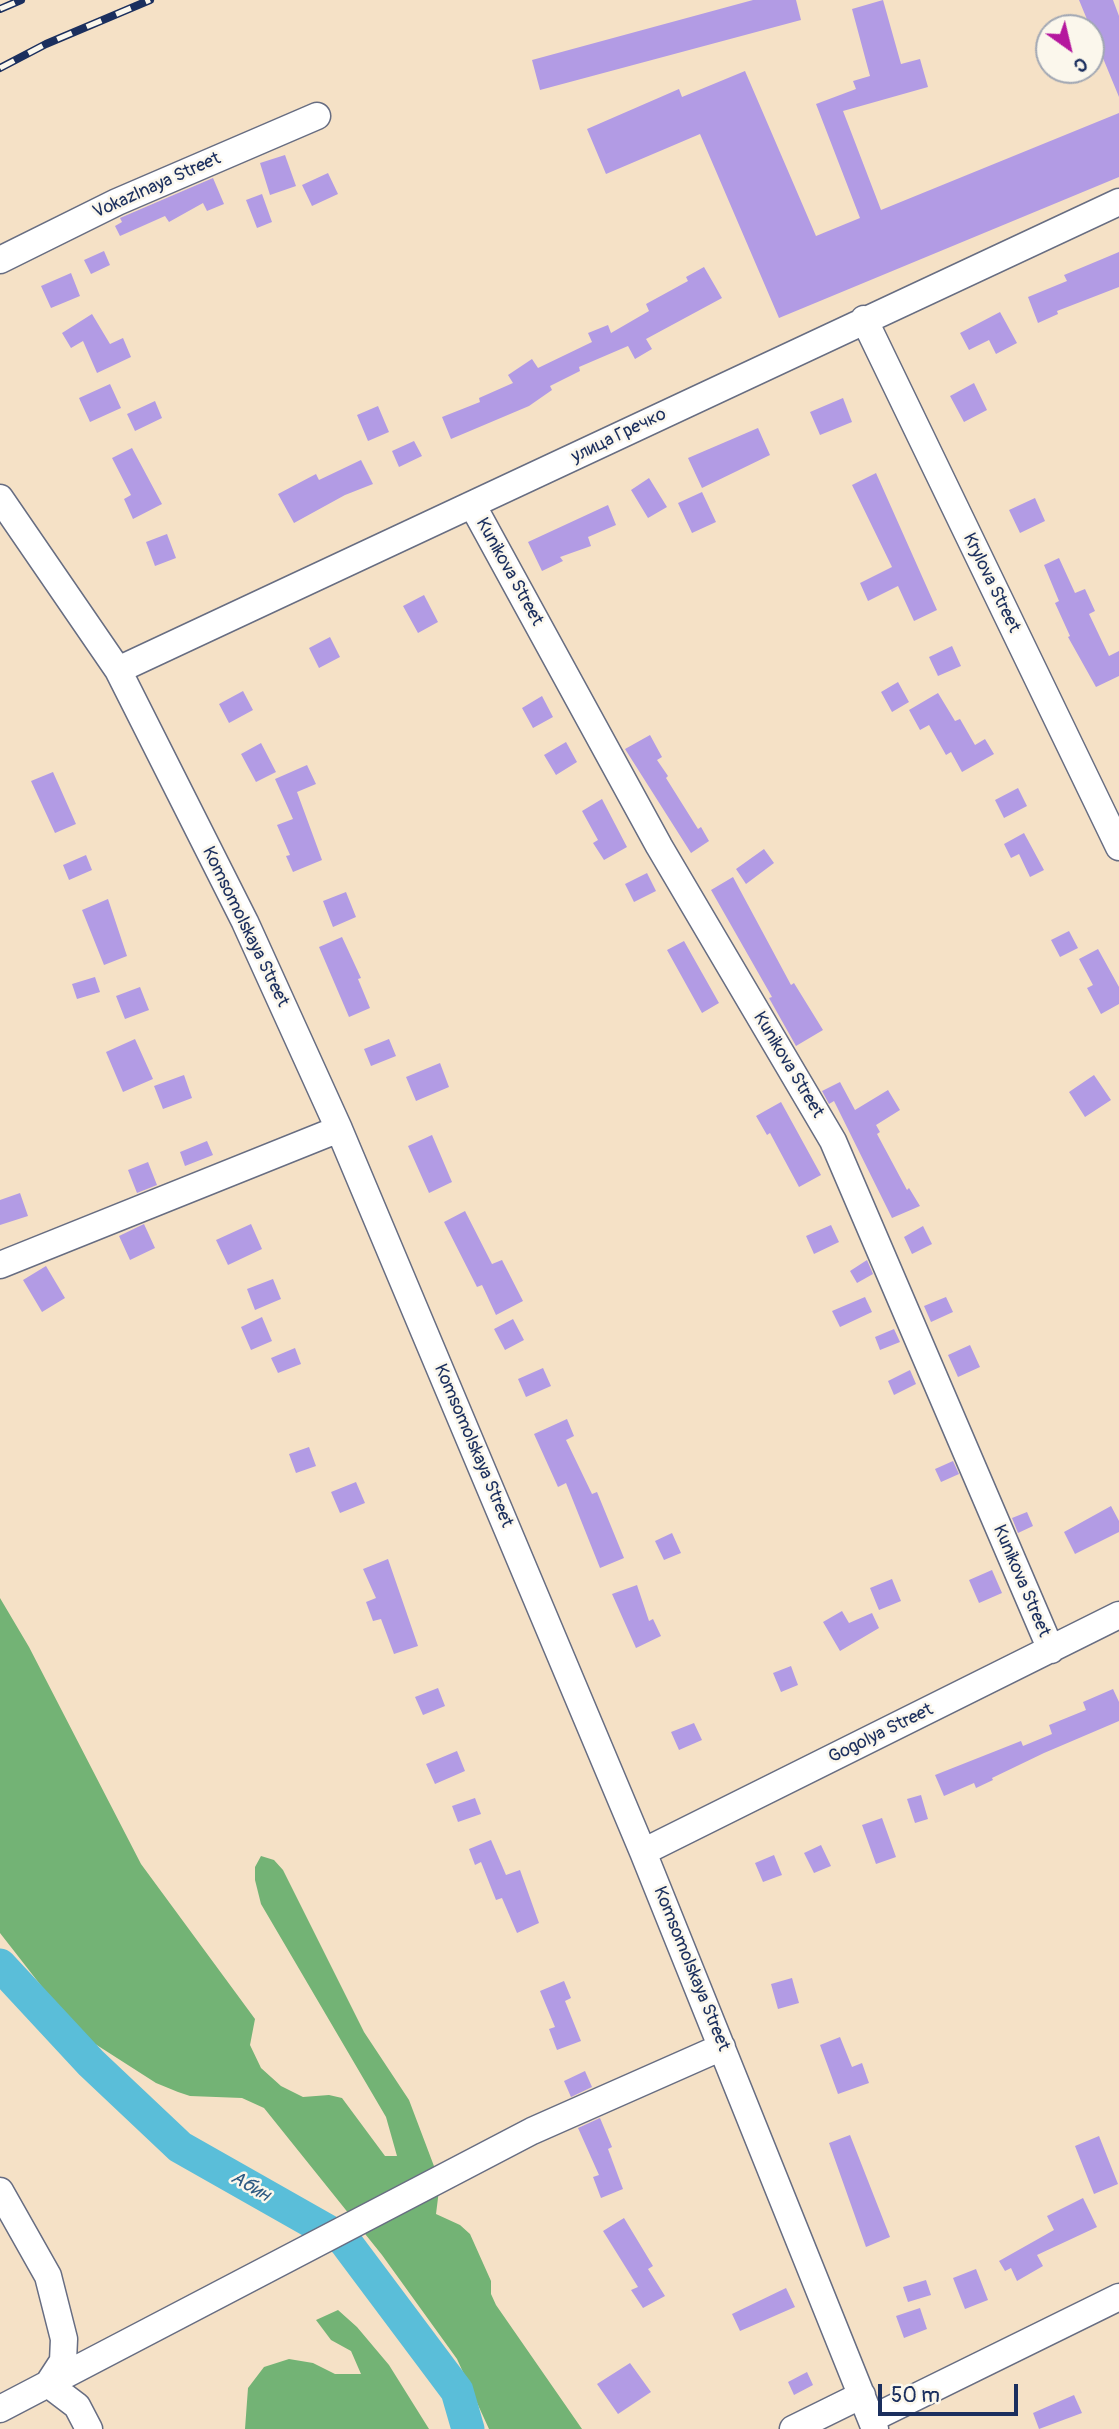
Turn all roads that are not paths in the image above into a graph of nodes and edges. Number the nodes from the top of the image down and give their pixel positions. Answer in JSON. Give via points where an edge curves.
{"nodes":[{"id":1,"x":317,"y":116,"type":"dead end"},
{"id":2,"x":1119,"y":202,"type":"edge"},
{"id":3,"x":0,"y":260,"type":"edge"},
{"id":4,"x":864,"y":319,"type":"junction"},
{"id":5,"x":0,"y":498,"type":"edge"},
{"id":6,"x":473,"y":506,"type":"junction"},
{"id":7,"x":118,"y":670,"type":"junction"},
{"id":8,"x":1119,"y":847,"type":"edge"},
{"id":9,"x":339,"y":1129,"type":"junction"},
{"id":10,"x":0,"y":1265,"type":"edge"},
{"id":11,"x":1119,"y":1615,"type":"edge"},
{"id":12,"x":1051,"y":1650,"type":"junction"},
{"id":13,"x":643,"y":1852,"type":"junction"},
{"id":14,"x":722,"y":2047,"type":"junction"},
{"id":15,"x":0,"y":2191,"type":"edge"},
{"id":16,"x":1119,"y":2297,"type":"edge"},
{"id":17,"x":48,"y":2384,"type":"junction"},
{"id":18,"x":0,"y":2409,"type":"edge"},
{"id":19,"x":869,"y":2414,"type":"edge"},
{"id":20,"x":89,"y":2429,"type":"edge"},
{"id":21,"x":793,"y":2429,"type":"edge"}],
"edges":[{"from":1,"to":3,"type":"street","name":"Vokazlnaya Street","via":[[117,202]]},
{"from":2,"to":4,"type":"street","name":"улица Гречко"},
{"from":4,"to":6,"type":"street","name":"улица Гречко"},
{"from":4,"to":8,"type":"street","name":"Krylova Street"},
{"from":5,"to":7,"type":"street","name":"Komsomolskaya Street"},
{"from":6,"to":7,"type":"street","name":"улица Гречко"},
{"from":6,"to":12,"type":"street","name":"Kunikova Street","via":[[659,846],[832,1141]]},
{"from":7,"to":9,"type":"street","name":"Komsomolskaya Street","via":[[245,922]]},
{"from":9,"to":10,"type":"street"},
{"from":9,"to":13,"type":"street","name":"Komsomolskaya Street"},
{"from":11,"to":12,"type":"street","name":"Gogolya Street"},
{"from":12,"to":13,"type":"street","name":"Gogolya Street"},
{"from":13,"to":14,"type":"street","name":"Komsomolskaya Street"},
{"from":14,"to":17,"type":"street","via":[[532,2131]]},
{"from":14,"to":19,"type":"street","name":"Komsomolskaya Street"},
{"from":15,"to":17,"type":"street","via":[[48,2276],[64,2339],[63,2361]]},
{"from":16,"to":19,"type":"street"},
{"from":17,"to":18,"type":"street"},
{"from":17,"to":20,"type":"street","via":[[78,2406]]},
{"from":19,"to":21,"type":"street"}]}
